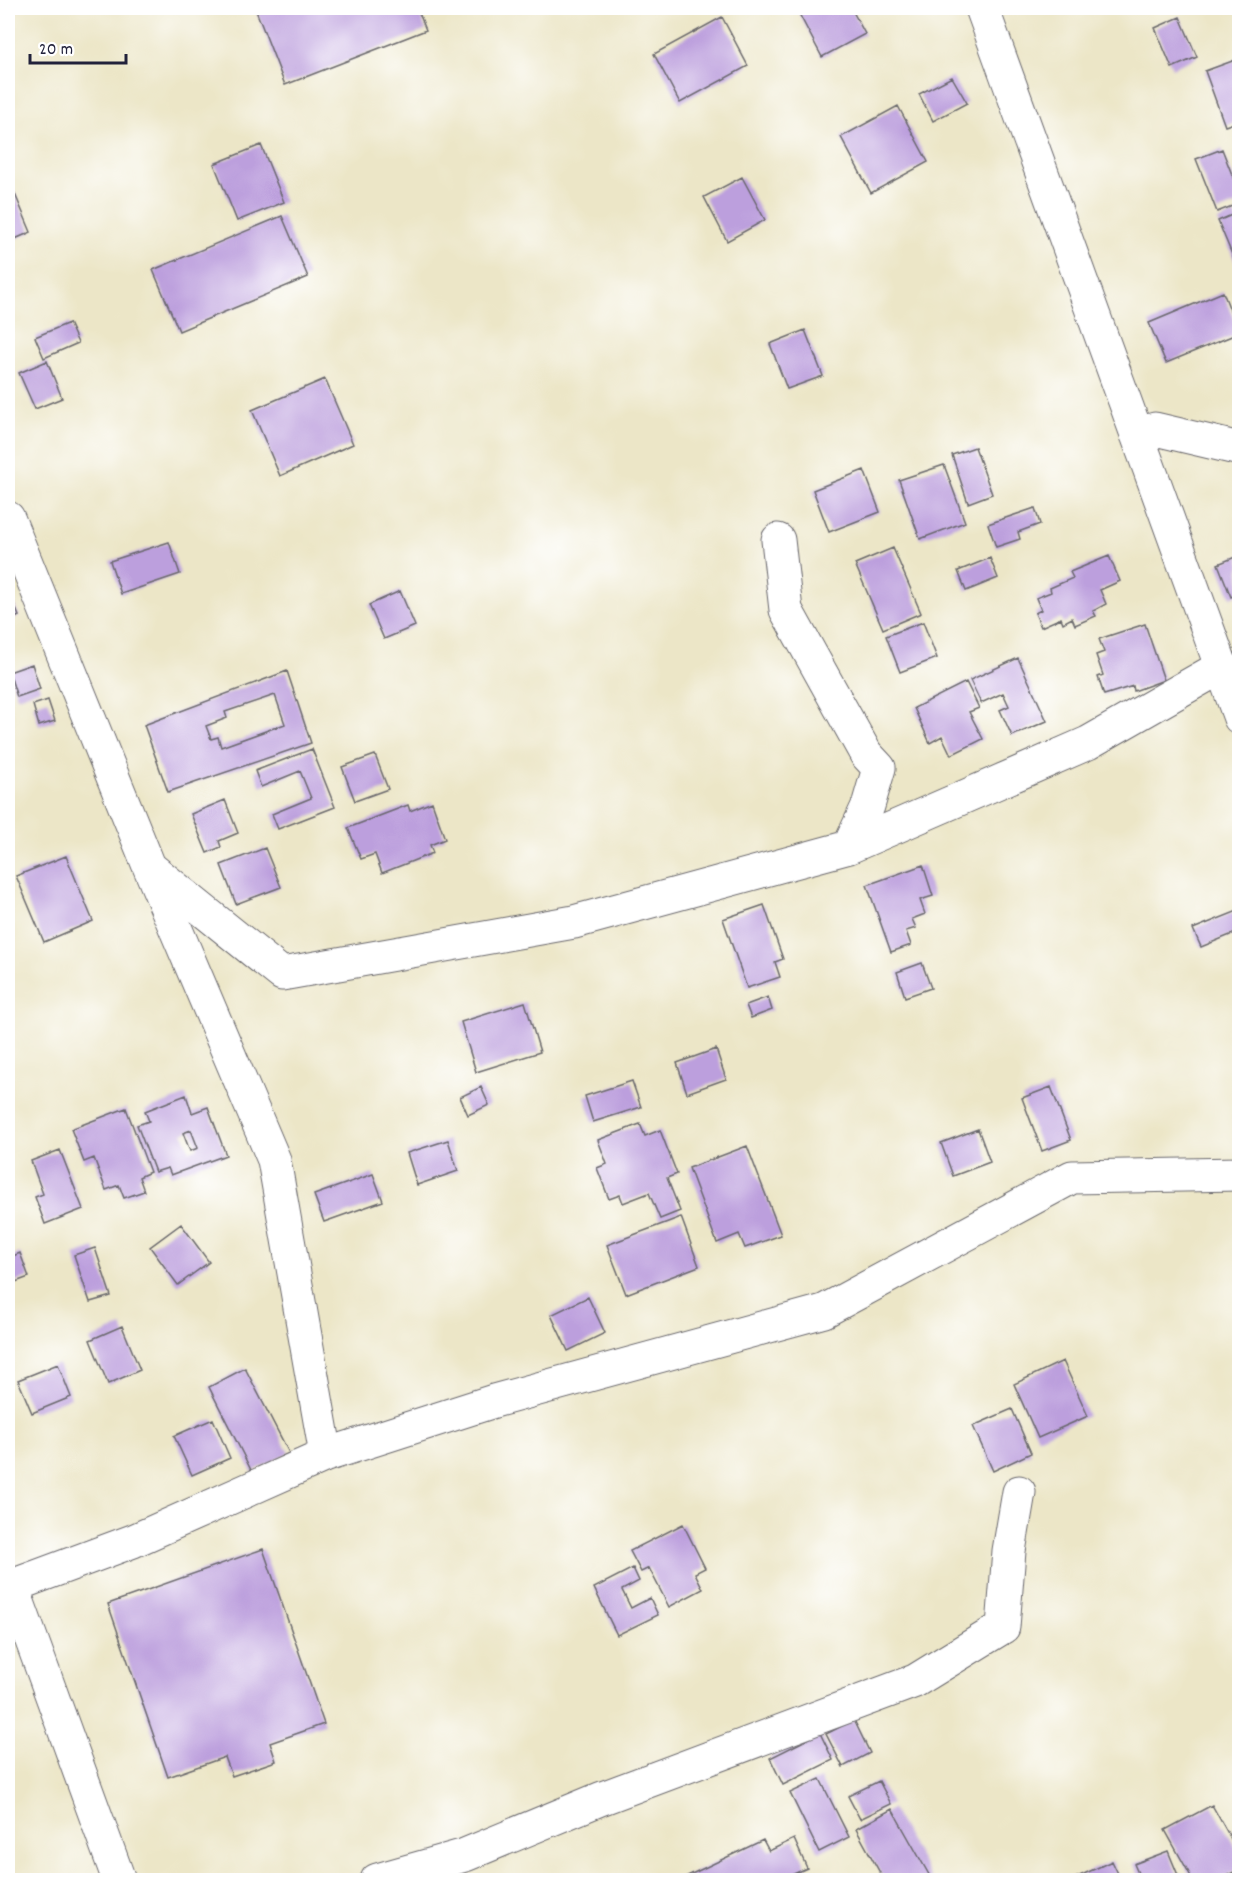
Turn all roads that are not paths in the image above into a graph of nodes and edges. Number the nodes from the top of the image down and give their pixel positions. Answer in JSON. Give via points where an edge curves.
{"nodes":[{"id":1,"x":982,"y":8,"type":"edge"},
{"id":2,"x":1137,"y":435,"type":"junction"},
{"id":3,"x":1239,"y":449,"type":"edge"},
{"id":4,"x":8,"y":518,"type":"edge"},
{"id":5,"x":778,"y":540,"type":"dead end"},
{"id":6,"x":1221,"y":667,"type":"junction"},
{"id":7,"x":1239,"y":718,"type":"edge"},
{"id":8,"x":849,"y":847,"type":"junction"},
{"id":9,"x":149,"y":866,"type":"junction"},
{"id":10,"x":1239,"y":1174,"type":"edge"},
{"id":11,"x":326,"y":1455,"type":"junction"},
{"id":12,"x":1019,"y":1492,"type":"dead end"},
{"id":13,"x":10,"y":1581,"type":"edge"},
{"id":14,"x":119,"y":1881,"type":"edge"},
{"id":15,"x":377,"y":1881,"type":"edge"}],
"edges":[{"from":1,"to":2,"type":"street"},
{"from":2,"to":3,"type":"street","via":[[1155,429]]},
{"from":2,"to":6,"type":"street"},
{"from":4,"to":9,"type":"street"},
{"from":5,"to":8,"type":"street","via":[[786,610],[866,754],[879,768],[868,806]]},
{"from":6,"to":7,"type":"street"},
{"from":6,"to":8,"type":"street","via":[[1088,743]]},
{"from":8,"to":9,"type":"street","via":[[574,922],[282,974]]},
{"from":9,"to":11,"type":"street","via":[[274,1160]]},
{"from":10,"to":11,"type":"street","via":[[1072,1177],[824,1311],[494,1401]]},
{"from":11,"to":13,"type":"street","via":[[133,1541]]},
{"from":12,"to":15,"type":"street","via":[[1003,1627],[915,1681],[600,1798],[465,1855]]},
{"from":13,"to":14,"type":"street"}]}
